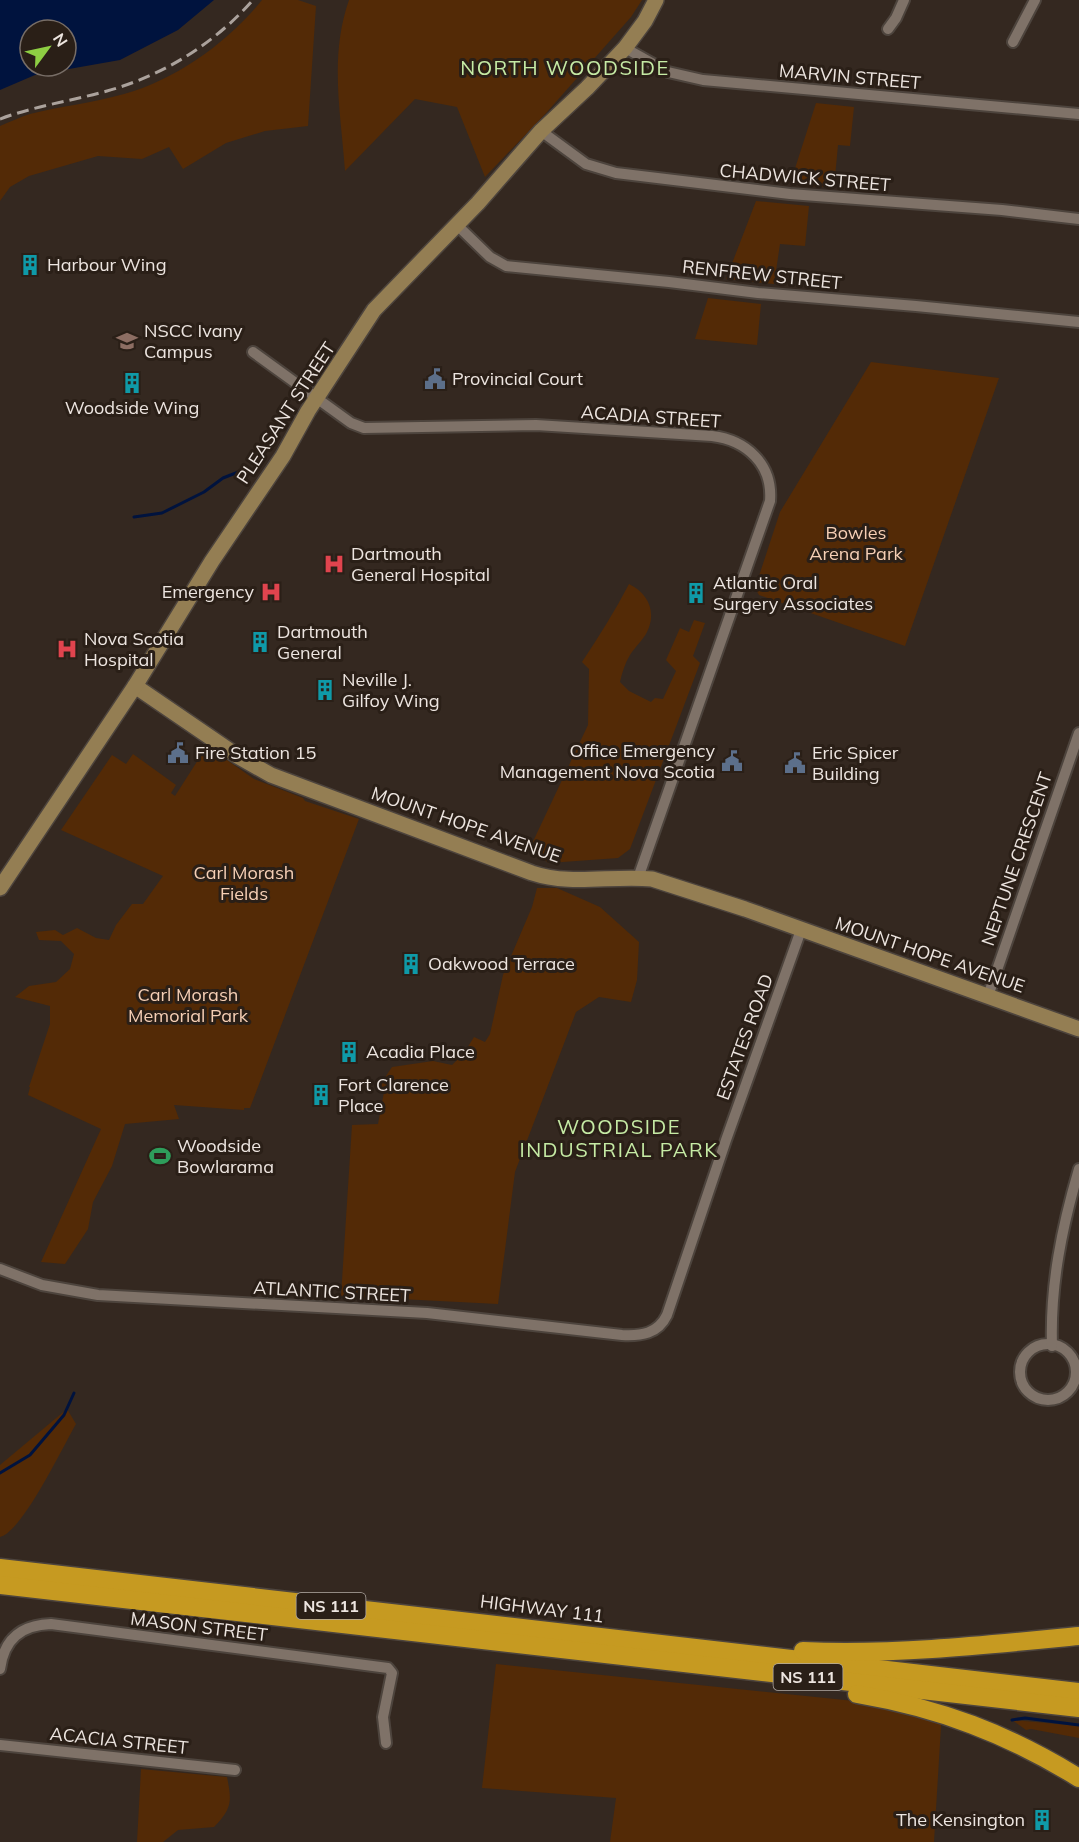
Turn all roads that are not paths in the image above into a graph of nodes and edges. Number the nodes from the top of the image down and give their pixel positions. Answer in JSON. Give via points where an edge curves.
{"nodes":[{"id":1,"x":656,"y":0,"type":"edge"},
{"id":2,"x":904,"y":0,"type":"edge"},
{"id":3,"x":1035,"y":0,"type":"edge"},
{"id":4,"x":888,"y":29,"type":"dead end"},
{"id":5,"x":1013,"y":42,"type":"dead end"},
{"id":6,"x":625,"y":48,"type":"junction"},
{"id":7,"x":1079,"y":114,"type":"edge"},
{"id":8,"x":541,"y":131,"type":"junction"},
{"id":9,"x":1079,"y":219,"type":"edge"},
{"id":10,"x":457,"y":225,"type":"junction"},
{"id":11,"x":1079,"y":322,"type":"edge"},
{"id":12,"x":252,"y":352,"type":"dead end"},
{"id":13,"x":316,"y":398,"type":"junction"},
{"id":14,"x":135,"y":686,"type":"junction"},
{"id":15,"x":1079,"y":733,"type":"edge"},
{"id":16,"x":638,"y":878,"type":"junction"},
{"id":17,"x":0,"y":888,"type":"edge"},
{"id":18,"x":801,"y":930,"type":"junction"},
{"id":19,"x":988,"y":996,"type":"junction"},
{"id":20,"x":1079,"y":1029,"type":"edge"},
{"id":21,"x":1079,"y":1169,"type":"edge"},
{"id":22,"x":0,"y":1269,"type":"edge"},
{"id":23,"x":662,"y":1325,"type":"joint"},
{"id":24,"x":1052,"y":1346,"type":"junction"},
{"id":25,"x":0,"y":1568,"type":"edge"},
{"id":26,"x":0,"y":1585,"type":"edge"},
{"id":27,"x":1079,"y":1636,"type":"edge"},
{"id":28,"x":647,"y":1643,"type":"junction"},
{"id":29,"x":537,"y":1646,"type":"junction"},
{"id":30,"x":0,"y":1669,"type":"edge"},
{"id":31,"x":1079,"y":1692,"type":"edge"},
{"id":32,"x":1079,"y":1708,"type":"edge"},
{"id":33,"x":386,"y":1743,"type":"dead end"},
{"id":34,"x":0,"y":1745,"type":"edge"},
{"id":35,"x":235,"y":1770,"type":"dead end"},
{"id":36,"x":1079,"y":1778,"type":"edge"}],
"edges":[{"from":1,"to":6,"type":"main road","name":"PLEASANT STREET"},
{"from":2,"to":4,"type":"street"},
{"from":3,"to":5,"type":"street"},
{"from":6,"to":7,"type":"street","name":"MARVIN STREET","via":[[668,72],[703,80]]},
{"from":6,"to":8,"type":"main road","name":"PLEASANT STREET"},
{"from":8,"to":9,"type":"street","name":"CHADWICK STREET","via":[[586,164],[616,173],[790,195]]},
{"from":8,"to":10,"type":"main road","name":"PLEASANT STREET"},
{"from":10,"to":11,"type":"street","name":"RENFREW STREET","via":[[496,262],[516,267]]},
{"from":10,"to":13,"type":"main road","name":"PLEASANT STREET","via":[[374,310]]},
{"from":12,"to":13,"type":"street","name":"ACADIA STREET"},
{"from":13,"to":14,"type":"main road","name":"PLEASANT STREET"},
{"from":13,"to":16,"type":"street","name":"ACADIA STREET","via":[[364,428],[536,424],[712,436],[740,444],[762,465],[769,482],[770,501]]},
{"from":14,"to":16,"type":"main road","name":"MOUNT HOPE AVENUE","via":[[271,775],[544,877]]},
{"from":14,"to":17,"type":"main road","name":"PLEASANT STREET"},
{"from":15,"to":19,"type":"street","name":"NEPTUNE CRESCENT"},
{"from":16,"to":18,"type":"main road","name":"MOUNT HOPE AVENUE","via":[[675,886]]},
{"from":18,"to":19,"type":"main road","name":"MOUNT HOPE AVENUE"},
{"from":18,"to":23,"type":"street","name":"ESTATES ROAD"},
{"from":19,"to":20,"type":"main road","name":"MOUNT HOPE AVENUE"},
{"from":21,"to":24,"type":"street","via":[[1059,1246],[1051,1312]]},
{"from":22,"to":23,"type":"street","name":"ATLANTIC STREET","via":[[42,1285],[99,1295],[427,1313],[630,1335],[649,1333]]},
{"from":24,"to":24,"type":"street","via":[[1034,1348],[1021,1364],[1022,1384],[1037,1398],[1059,1398],[1073,1385],[1074,1361],[1060,1347]]},
{"from":25,"to":28,"type":"highway","name":"HIGHWAY 111","number":"NS 111"},
{"from":26,"to":29,"type":"highway","name":"HIGHWAY 111","number":"NS 111"},
{"from":27,"to":28,"type":"highway","via":[[882,1652],[703,1646],[668,1640]]},
{"from":28,"to":31,"type":"highway","name":"HIGHWAY 111","number":"NS 111"},
{"from":29,"to":32,"type":"highway","name":"HIGHWAY 111","number":"NS 111"},
{"from":29,"to":36,"type":"highway","via":[[846,1692],[914,1706],[998,1734]]},
{"from":30,"to":33,"type":"street","name":"MASON STREET","via":[[2,1655],[11,1640],[29,1628],[51,1624],[388,1668],[392,1673],[383,1717]]},
{"from":34,"to":35,"type":"street","name":"ACACIA STREET"}]}
